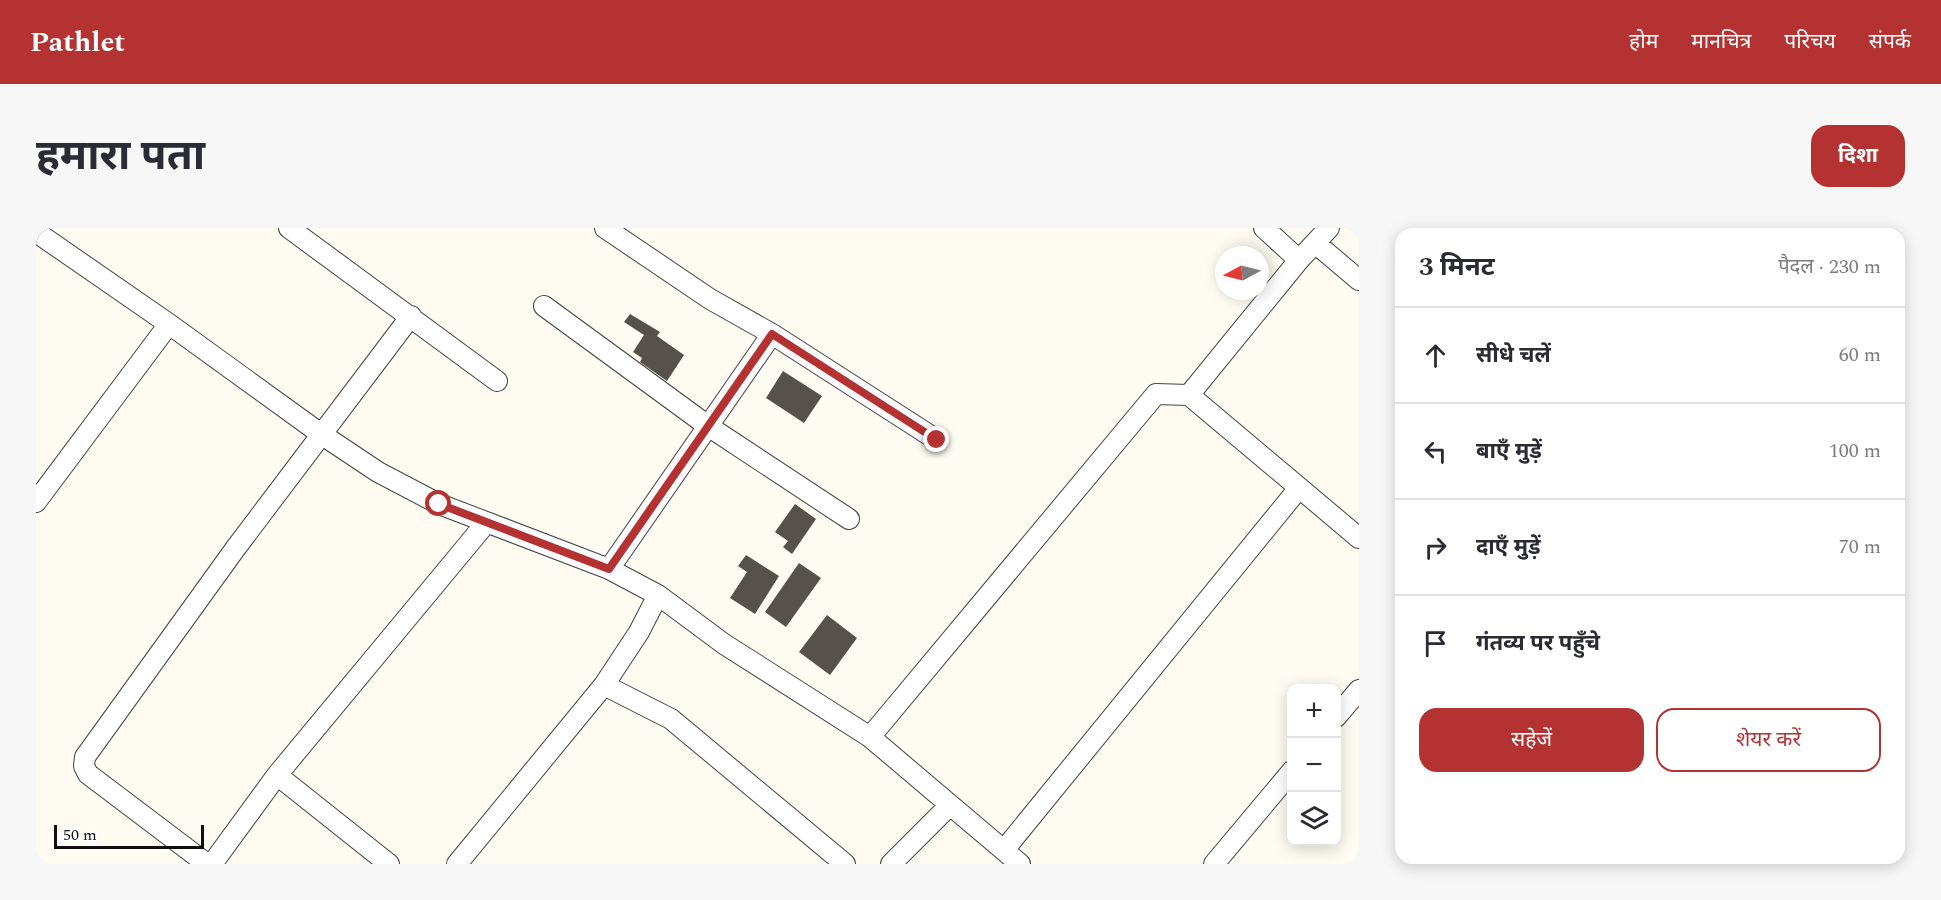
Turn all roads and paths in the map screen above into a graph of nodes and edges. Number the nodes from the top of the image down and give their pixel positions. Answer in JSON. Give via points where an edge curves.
{"nodes":[{"id":1,"x":289,"y":228,"type":"edge"},
{"id":2,"x":605,"y":228,"type":"edge"},
{"id":3,"x":1264,"y":228,"type":"edge"},
{"id":4,"x":1329,"y":228,"type":"edge"},
{"id":5,"x":41,"y":232,"type":"edge"},
{"id":6,"x":1315,"y":243,"type":"junction"},
{"id":7,"x":1299,"y":260,"type":"junction"},
{"id":8,"x":1359,"y":280,"type":"edge"},
{"id":9,"x":544,"y":306,"type":"dead end"},
{"id":10,"x":411,"y":316,"type":"junction"},
{"id":11,"x":169,"y":324,"type":"junction"},
{"id":12,"x":772,"y":334,"type":"junction"},
{"id":13,"x":497,"y":381,"type":"dead end"},
{"id":14,"x":1189,"y":395,"type":"junction"},
{"id":15,"x":708,"y":426,"type":"junction"},
{"id":16,"x":321,"y":434,"type":"junction"},
{"id":17,"x":937,"y":440,"type":"dead end"},
{"id":18,"x":1299,"y":488,"type":"junction"},
{"id":19,"x":36,"y":502,"type":"edge"},
{"id":20,"x":849,"y":519,"type":"dead end"},
{"id":21,"x":486,"y":523,"type":"junction"},
{"id":22,"x":1359,"y":538,"type":"edge"},
{"id":23,"x":609,"y":569,"type":"junction"},
{"id":24,"x":658,"y":595,"type":"junction"},
{"id":25,"x":604,"y":685,"type":"junction"},
{"id":26,"x":1359,"y":690,"type":"edge"},
{"id":27,"x":1341,"y":711,"type":"edge"},
{"id":28,"x":870,"y":737,"type":"junction"},
{"id":29,"x":277,"y":775,"type":"junction"},
{"id":30,"x":1287,"y":777,"type":"edge"},
{"id":31,"x":950,"y":805,"type":"junction"},
{"id":32,"x":1004,"y":850,"type":"junction"},
{"id":33,"x":207,"y":864,"type":"edge"},
{"id":34,"x":212,"y":864,"type":"edge"},
{"id":35,"x":389,"y":864,"type":"edge"},
{"id":36,"x":457,"y":864,"type":"edge"},
{"id":37,"x":845,"y":864,"type":"edge"},
{"id":38,"x":891,"y":864,"type":"edge"},
{"id":39,"x":1020,"y":864,"type":"edge"},
{"id":40,"x":1214,"y":864,"type":"edge"}],
"edges":[{"from":1,"to":10,"type":"street"},
{"from":2,"to":12,"type":"street","via":[[710,299]]},
{"from":3,"to":7,"type":"street"},
{"from":4,"to":6,"type":"street"},
{"from":5,"to":11,"type":"street"},
{"from":6,"to":7,"type":"street"},
{"from":6,"to":8,"type":"street"},
{"from":7,"to":14,"type":"street"},
{"from":9,"to":15,"type":"street"},
{"from":10,"to":13,"type":"street"},
{"from":10,"to":16,"type":"street"},
{"from":11,"to":16,"type":"street"},
{"from":11,"to":19,"type":"street"},
{"from":12,"to":15,"type":"street"},
{"from":12,"to":17,"type":"street"},
{"from":14,"to":18,"type":"street"},
{"from":14,"to":28,"type":"street","via":[[1156,394]]},
{"from":15,"to":20,"type":"street"},
{"from":15,"to":23,"type":"street"},
{"from":16,"to":21,"type":"street","via":[[405,487]]},
{"from":16,"to":33,"type":"street","via":[[85,757],[88,774]]},
{"from":18,"to":22,"type":"street"},
{"from":18,"to":32,"type":"street"},
{"from":21,"to":23,"type":"street"},
{"from":21,"to":29,"type":"street"},
{"from":23,"to":24,"type":"street"},
{"from":24,"to":25,"type":"street"},
{"from":24,"to":28,"type":"street","via":[[724,644]]},
{"from":25,"to":36,"type":"street"},
{"from":25,"to":37,"type":"street","via":[[670,719]]},
{"from":26,"to":27,"type":"street"},
{"from":28,"to":31,"type":"street"},
{"from":29,"to":34,"type":"street"},
{"from":29,"to":35,"type":"street"},
{"from":30,"to":40,"type":"street"},
{"from":31,"to":32,"type":"street"},
{"from":31,"to":38,"type":"street"},
{"from":32,"to":39,"type":"street"}]}
